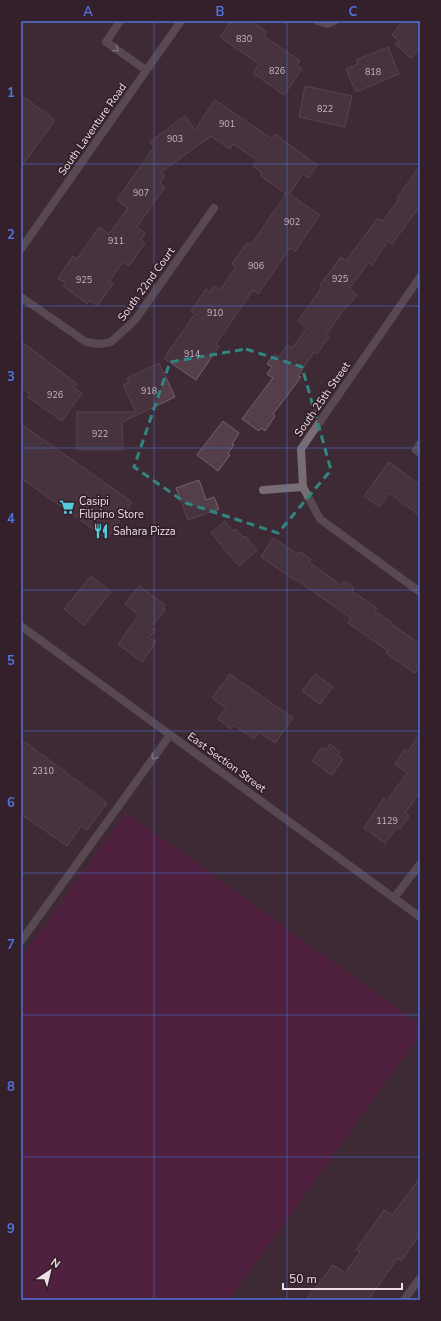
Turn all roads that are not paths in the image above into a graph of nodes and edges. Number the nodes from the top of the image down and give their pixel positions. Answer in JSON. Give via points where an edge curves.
{"nodes":[{"id":1,"x":120,"y":21,"type":"edge"},
{"id":2,"x":181,"y":21,"type":"edge"},
{"id":3,"x":318,"y":21,"type":"edge"},
{"id":4,"x":334,"y":21,"type":"edge"},
{"id":5,"x":146,"y":70,"type":"junction"},
{"id":6,"x":214,"y":208,"type":"dead end"},
{"id":7,"x":21,"y":249,"type":"edge"},
{"id":8,"x":420,"y":277,"type":"edge"},
{"id":9,"x":21,"y":296,"type":"edge"},
{"id":10,"x":420,"y":444,"type":"edge"},
{"id":11,"x":420,"y":453,"type":"edge"},
{"id":12,"x":303,"y":487,"type":"junction"},
{"id":13,"x":263,"y":490,"type":"dead end"},
{"id":14,"x":420,"y":592,"type":"edge"},
{"id":15,"x":21,"y":626,"type":"edge"},
{"id":16,"x":170,"y":734,"type":"junction"},
{"id":17,"x":420,"y":864,"type":"edge"},
{"id":18,"x":394,"y":898,"type":"junction"},
{"id":19,"x":420,"y":916,"type":"edge"},
{"id":20,"x":21,"y":941,"type":"edge"},
{"id":21,"x":420,"y":1278,"type":"edge"},
{"id":22,"x":404,"y":1300,"type":"edge"}],
"edges":[{"from":1,"to":5,"type":"street","one_way":true,"via":[[106,42]]},
{"from":2,"to":5,"type":"street","name":"South Laventure Road"},
{"from":3,"to":4,"type":"street","via":[[327,24]]},
{"from":5,"to":7,"type":"street","name":"South Laventure Road"},
{"from":6,"to":9,"type":"street","name":"South 22nd Court","via":[[135,320],[111,342],[86,342]]},
{"from":8,"to":12,"type":"street","name":"South 25th Street","via":[[301,449]]},
{"from":10,"to":11,"type":"street","via":[[416,450]]},
{"from":12,"to":13,"type":"street"},
{"from":12,"to":14,"type":"street","name":"South 25th Street","via":[[320,519]]},
{"from":15,"to":16,"type":"street","name":"East Section Street"},
{"from":16,"to":18,"type":"street","name":"East Section Street"},
{"from":16,"to":20,"type":"street","one_way":true},
{"from":17,"to":18,"type":"street"},
{"from":18,"to":19,"type":"street","name":"East Section Street"},
{"from":21,"to":22,"type":"street"}]}
